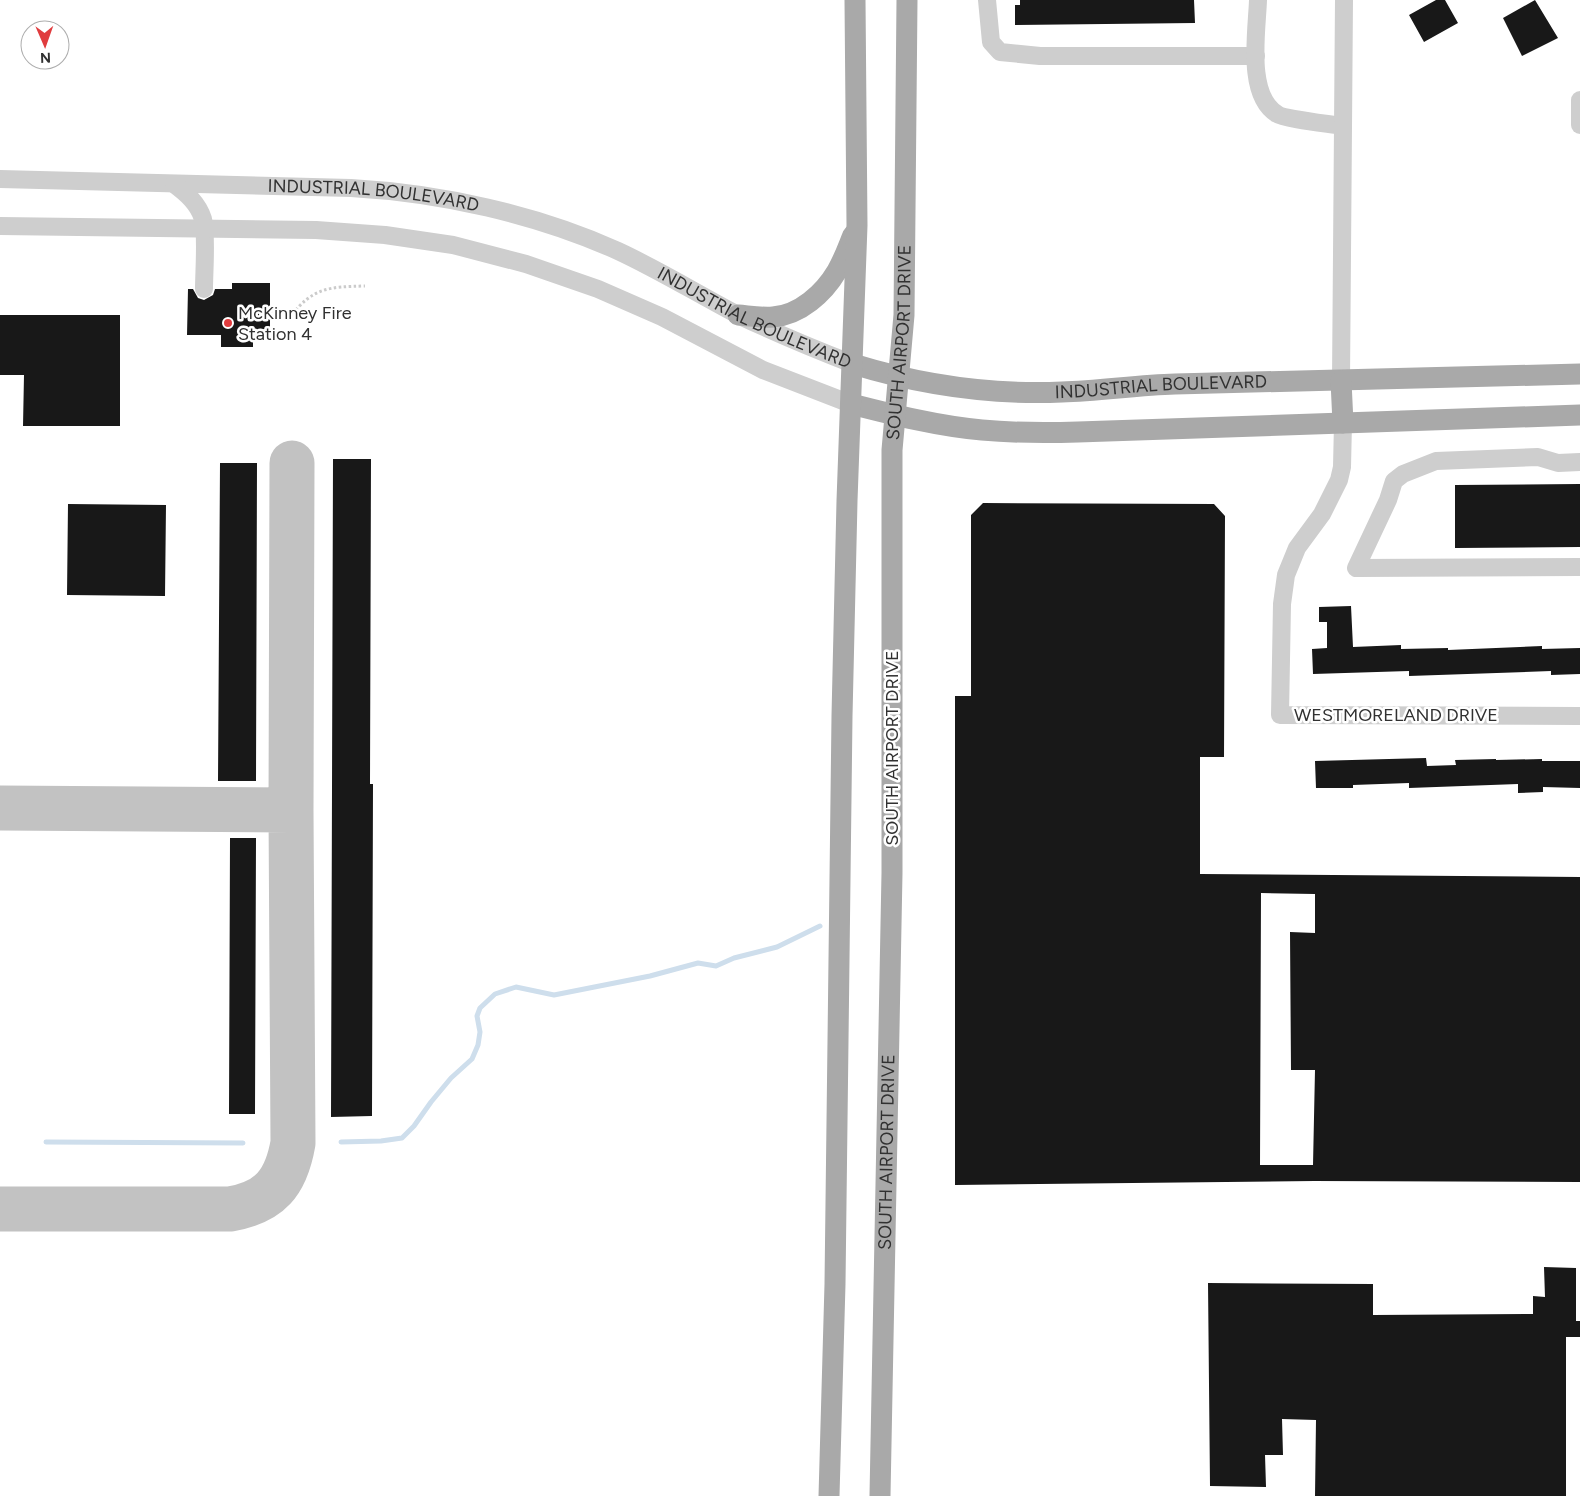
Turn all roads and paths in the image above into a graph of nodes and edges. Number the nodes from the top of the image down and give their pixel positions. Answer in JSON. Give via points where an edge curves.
{"nodes":[{"id":1,"x":855,"y":0,"type":"edge"},
{"id":2,"x":907,"y":0,"type":"edge"},
{"id":3,"x":987,"y":0,"type":"edge"},
{"id":4,"x":1258,"y":0,"type":"edge"},
{"id":5,"x":1344,"y":0,"type":"edge"},
{"id":6,"x":1256,"y":56,"type":"junction"},
{"id":7,"x":1580,"y":100,"type":"edge"},
{"id":8,"x":1580,"y":125,"type":"edge"},
{"id":9,"x":1342,"y":126,"type":"junction"},
{"id":10,"x":0,"y":179,"type":"edge"},
{"id":11,"x":174,"y":184,"type":"junction"},
{"id":12,"x":857,"y":225,"type":"junction"},
{"id":13,"x":0,"y":226,"type":"edge"},
{"id":14,"x":204,"y":228,"type":"junction"},
{"id":15,"x":365,"y":286,"type":"dead end"},
{"id":16,"x":204,"y":289,"type":"dead end"},
{"id":17,"x":270,"y":311,"type":"dead end"},
{"id":18,"x":738,"y":315,"type":"junction"},
{"id":19,"x":853,"y":364,"type":"junction"},
{"id":20,"x":1580,"y":374,"type":"edge"},
{"id":21,"x":900,"y":378,"type":"junction"},
{"id":22,"x":1341,"y":381,"type":"junction"},
{"id":23,"x":850,"y":404,"type":"junction"},
{"id":24,"x":1580,"y":415,"type":"edge"},
{"id":25,"x":896,"y":416,"type":"junction"},
{"id":26,"x":1343,"y":423,"type":"junction"},
{"id":27,"x":1580,"y":462,"type":"edge"},
{"id":28,"x":1580,"y":567,"type":"edge"},
{"id":29,"x":1580,"y":716,"type":"edge"},
{"id":30,"x":829,"y":1496,"type":"edge"},
{"id":31,"x":880,"y":1496,"type":"edge"}],
"edges":[{"from":1,"to":12,"type":"main road"},
{"from":2,"to":21,"type":"main road","name":"SOUTH AIRPORT DRIVE","via":[[904,315]]},
{"from":3,"to":6,"type":"street","via":[[991,42],[1000,52],[1040,56]]},
{"from":4,"to":6,"type":"street"},
{"from":5,"to":9,"type":"street"},
{"from":6,"to":9,"type":"street","via":[[1255,72],[1264,100],[1278,115]]},
{"from":7,"to":8,"type":"street"},
{"from":9,"to":22,"type":"street"},
{"from":10,"to":11,"type":"street","name":"INDUSTRIAL BOULEVARD"},
{"from":11,"to":14,"type":"street","via":[[194,202]]},
{"from":11,"to":18,"type":"street","name":"INDUSTRIAL BOULEVARD","via":[[386,190],[473,204],[584,237],[656,270]]},
{"from":12,"to":18,"type":"main road","via":[[837,270],[815,298],[790,314],[760,318]]},
{"from":12,"to":19,"type":"main road"},
{"from":13,"to":14,"type":"street","name":"INDUSTRIAL BOULEVARD"},
{"from":14,"to":16,"type":"street"},
{"from":14,"to":23,"type":"street","name":"INDUSTRIAL BOULEVARD","via":[[354,232],[423,240],[490,254],[598,289],[662,317],[763,370]]},
{"from":15,"to":17,"type":"path","via":[[323,290],[304,301],[290,317]]},
{"from":18,"to":19,"type":"street","name":"INDUSTRIAL BOULEVARD"},
{"from":19,"to":21,"type":"main road","name":"INDUSTRIAL BOULEVARD"},
{"from":19,"to":23,"type":"main road"},
{"from":20,"to":22,"type":"main road","name":"INDUSTRIAL BOULEVARD"},
{"from":21,"to":22,"type":"main road","name":"INDUSTRIAL BOULEVARD","via":[[964,388],[1042,392],[1166,384]]},
{"from":21,"to":25,"type":"main road","name":"SOUTH AIRPORT DRIVE"},
{"from":22,"to":26,"type":"main road"},
{"from":23,"to":25,"type":"main road","name":"INDUSTRIAL BOULEVARD"},
{"from":23,"to":30,"type":"main road"},
{"from":24,"to":26,"type":"main road","name":"INDUSTRIAL BOULEVARD"},
{"from":25,"to":26,"type":"main road","name":"INDUSTRIAL BOULEVARD","via":[[982,430],[1027,432]]},
{"from":25,"to":31,"type":"main road","name":"SOUTH AIRPORT DRIVE","via":[[892,450],[892,873]]},
{"from":26,"to":29,"type":"street","name":"WESTMORELAND DRIVE","via":[[1339,480],[1322,514],[1297,548],[1286,575],[1282,604],[1280,715]]},
{"from":27,"to":28,"type":"street","via":[[1558,463],[1538,457],[1436,461],[1403,474],[1394,481],[1356,568]]}]}
